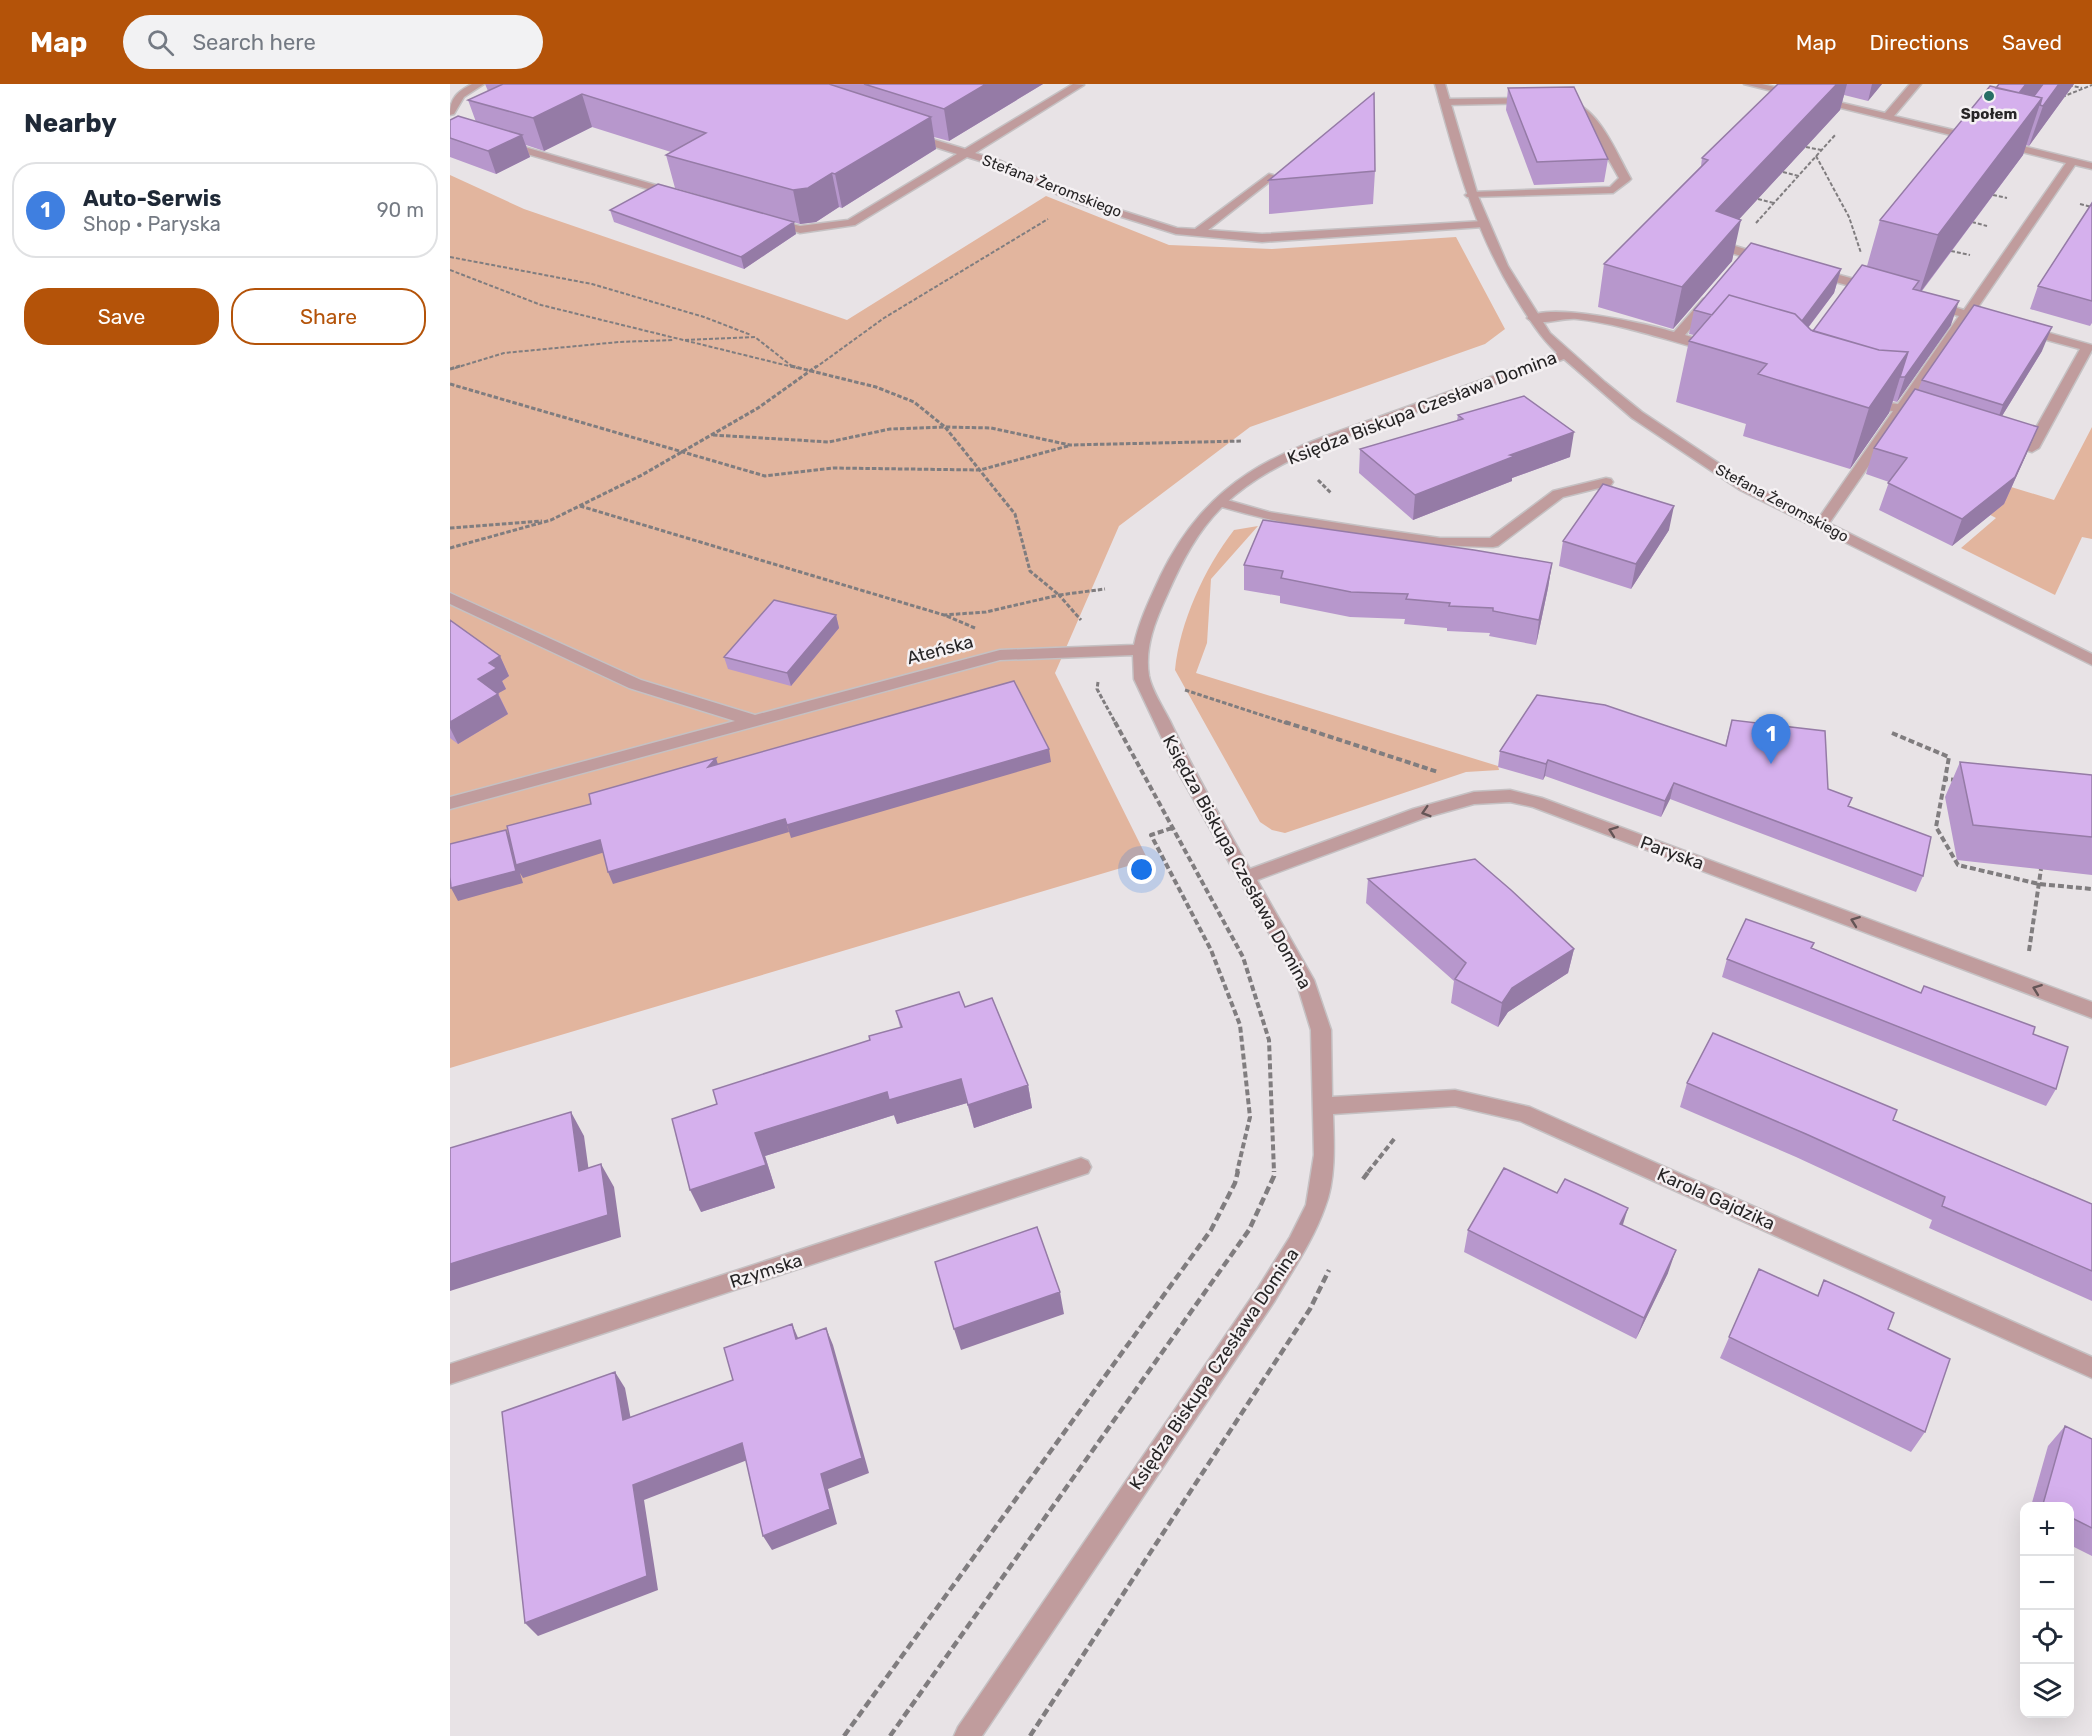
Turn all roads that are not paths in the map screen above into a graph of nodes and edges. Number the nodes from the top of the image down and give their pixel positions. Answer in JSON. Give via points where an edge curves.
{"nodes":[{"id":1,"x":479,"y":84,"type":"edge"},
{"id":2,"x":1440,"y":84,"type":"edge"},
{"id":3,"x":1916,"y":84,"type":"edge"},
{"id":4,"x":1079,"y":85,"type":"edge"},
{"id":5,"x":1756,"y":85,"type":"edge"},
{"id":6,"x":1445,"y":102,"type":"junction"},
{"id":7,"x":450,"y":112,"type":"edge"},
{"id":8,"x":1888,"y":116,"type":"junction"},
{"id":9,"x":903,"y":133,"type":"edge"},
{"id":10,"x":495,"y":142,"type":"edge"},
{"id":11,"x":967,"y":154,"type":"junction"},
{"id":12,"x":2072,"y":162,"type":"junction"},
{"id":13,"x":2092,"y":166,"type":"edge"},
{"id":14,"x":1269,"y":177,"type":"edge"},
{"id":15,"x":1472,"y":195,"type":"junction"},
{"id":16,"x":687,"y":197,"type":"edge"},
{"id":17,"x":766,"y":220,"type":"edge"},
{"id":18,"x":1483,"y":225,"type":"junction"},
{"id":19,"x":1198,"y":232,"type":"junction"},
{"id":20,"x":1732,"y":249,"type":"edge"},
{"id":21,"x":1781,"y":263,"type":"edge"},
{"id":22,"x":1804,"y":270,"type":"edge"},
{"id":23,"x":1851,"y":282,"type":"junction"},
{"id":24,"x":1884,"y":291,"type":"edge"},
{"id":25,"x":1712,"y":296,"type":"edge"},
{"id":26,"x":1840,"y":297,"type":"edge"},
{"id":27,"x":1916,"y":300,"type":"edge"},
{"id":28,"x":1966,"y":314,"type":"junction"},
{"id":29,"x":1533,"y":318,"type":"junction"},
{"id":30,"x":1677,"y":337,"type":"junction"},
{"id":31,"x":1721,"y":350,"type":"edge"},
{"id":32,"x":1567,"y":354,"type":"junction"},
{"id":33,"x":1851,"y":401,"type":"edge"},
{"id":34,"x":1902,"y":408,"type":"junction"},
{"id":35,"x":1935,"y":418,"type":"edge"},
{"id":36,"x":1989,"y":434,"type":"edge"},
{"id":37,"x":1606,"y":482,"type":"edge"},
{"id":38,"x":1220,"y":502,"type":"junction"},
{"id":39,"x":1821,"y":525,"type":"junction"},
{"id":40,"x":450,"y":598,"type":"edge"},
{"id":41,"x":1141,"y":650,"type":"junction"},
{"id":42,"x":2092,"y":660,"type":"edge"},
{"id":43,"x":755,"y":721,"type":"junction"},
{"id":44,"x":450,"y":803,"type":"edge"},
{"id":45,"x":1247,"y":877,"type":"junction"},
{"id":46,"x":2092,"y":1010,"type":"edge"},
{"id":47,"x":1324,"y":1106,"type":"junction"},
{"id":48,"x":1081,"y":1167,"type":"dead end"},
{"id":49,"x":2092,"y":1368,"type":"edge"},
{"id":50,"x":450,"y":1374,"type":"edge"},
{"id":51,"x":967,"y":1736,"type":"edge"}],
"edges":[{"from":1,"to":7,"type":"street","via":[[460,94]]},
{"from":2,"to":6,"type":"street","name":"Stefana Żeromskiego"},
{"from":3,"to":8,"type":"street"},
{"from":4,"to":11,"type":"street"},
{"from":5,"to":8,"type":"street"},
{"from":6,"to":15,"type":"street","name":"Stefana Żeromskiego"},
{"from":6,"to":15,"type":"street","via":[[1573,102],[1586,112],[1625,179],[1613,190]]},
{"from":8,"to":12,"type":"street"},
{"from":9,"to":11,"type":"street","name":"Stefana Żeromskiego"},
{"from":10,"to":16,"type":"street"},
{"from":11,"to":17,"type":"street","via":[[851,222],[800,230]]},
{"from":11,"to":19,"type":"street","name":"Stefana Żeromskiego","via":[[997,163],[1078,200],[1176,231]]},
{"from":12,"to":13,"type":"street"},
{"from":12,"to":28,"type":"street"},
{"from":14,"to":19,"type":"street"},
{"from":15,"to":18,"type":"street","name":"Stefana Żeromskiego"},
{"from":18,"to":19,"type":"street","name":"Stefana Żeromskiego","via":[[1262,238]]},
{"from":18,"to":29,"type":"street","name":"Stefana Żeromskiego"},
{"from":20,"to":21,"type":"street","via":[[1743,258]]},
{"from":22,"to":23,"type":"street"},
{"from":23,"to":24,"type":"street"},
{"from":23,"to":26,"type":"street"},
{"from":25,"to":30,"type":"street"},
{"from":27,"to":28,"type":"street"},
{"from":28,"to":34,"type":"street"},
{"from":28,"to":36,"type":"street","via":[[2087,347],[2032,448]]},
{"from":29,"to":30,"type":"street","via":[[1575,315]]},
{"from":29,"to":32,"type":"street","name":"Stefana Żeromskiego"},
{"from":30,"to":31,"type":"street"},
{"from":32,"to":38,"type":"street","name":"Księdza Biskupa Czesława Domina","via":[[1305,449],[1252,477]]},
{"from":32,"to":39,"type":"street","name":"Stefana Żeromskiego","via":[[1637,415],[1685,449],[1745,487]]},
{"from":33,"to":34,"type":"street"},
{"from":34,"to":35,"type":"street"},
{"from":34,"to":39,"type":"street"},
{"from":37,"to":38,"type":"street","via":[[1558,494],[1493,543],[1440,542],[1382,534],[1267,516]]},
{"from":38,"to":41,"type":"street","name":"Księdza Biskupa Czesława Domina","via":[[1182,549],[1149,620]]},
{"from":39,"to":42,"type":"street","name":"Stefana Żeromskiego"},
{"from":40,"to":43,"type":"street","via":[[635,684]]},
{"from":41,"to":43,"type":"street","name":"Ateńska","via":[[1000,655]]},
{"from":41,"to":45,"type":"street","name":"Księdza Biskupa Czesława Domina","via":[[1142,679],[1155,710]]},
{"from":43,"to":44,"type":"street","name":"Ateńska"},
{"from":46,"to":45,"type":"street","name":"Paryska","one_way":true,"via":[[1536,802],[1510,796],[1474,798],[1419,813]]},
{"from":45,"to":47,"type":"street","name":"Księdza Biskupa Czesława Domina","via":[[1305,980],[1321,1030]]},
{"from":47,"to":49,"type":"street","name":"Karola Gajdzika","via":[[1455,1098],[1523,1113]]},
{"from":47,"to":51,"type":"street","name":"Księdza Biskupa Czesława Domina","via":[[1324,1155],[1316,1205],[1297,1244]]},
{"from":48,"to":50,"type":"street","name":"Rzymska"}]}
